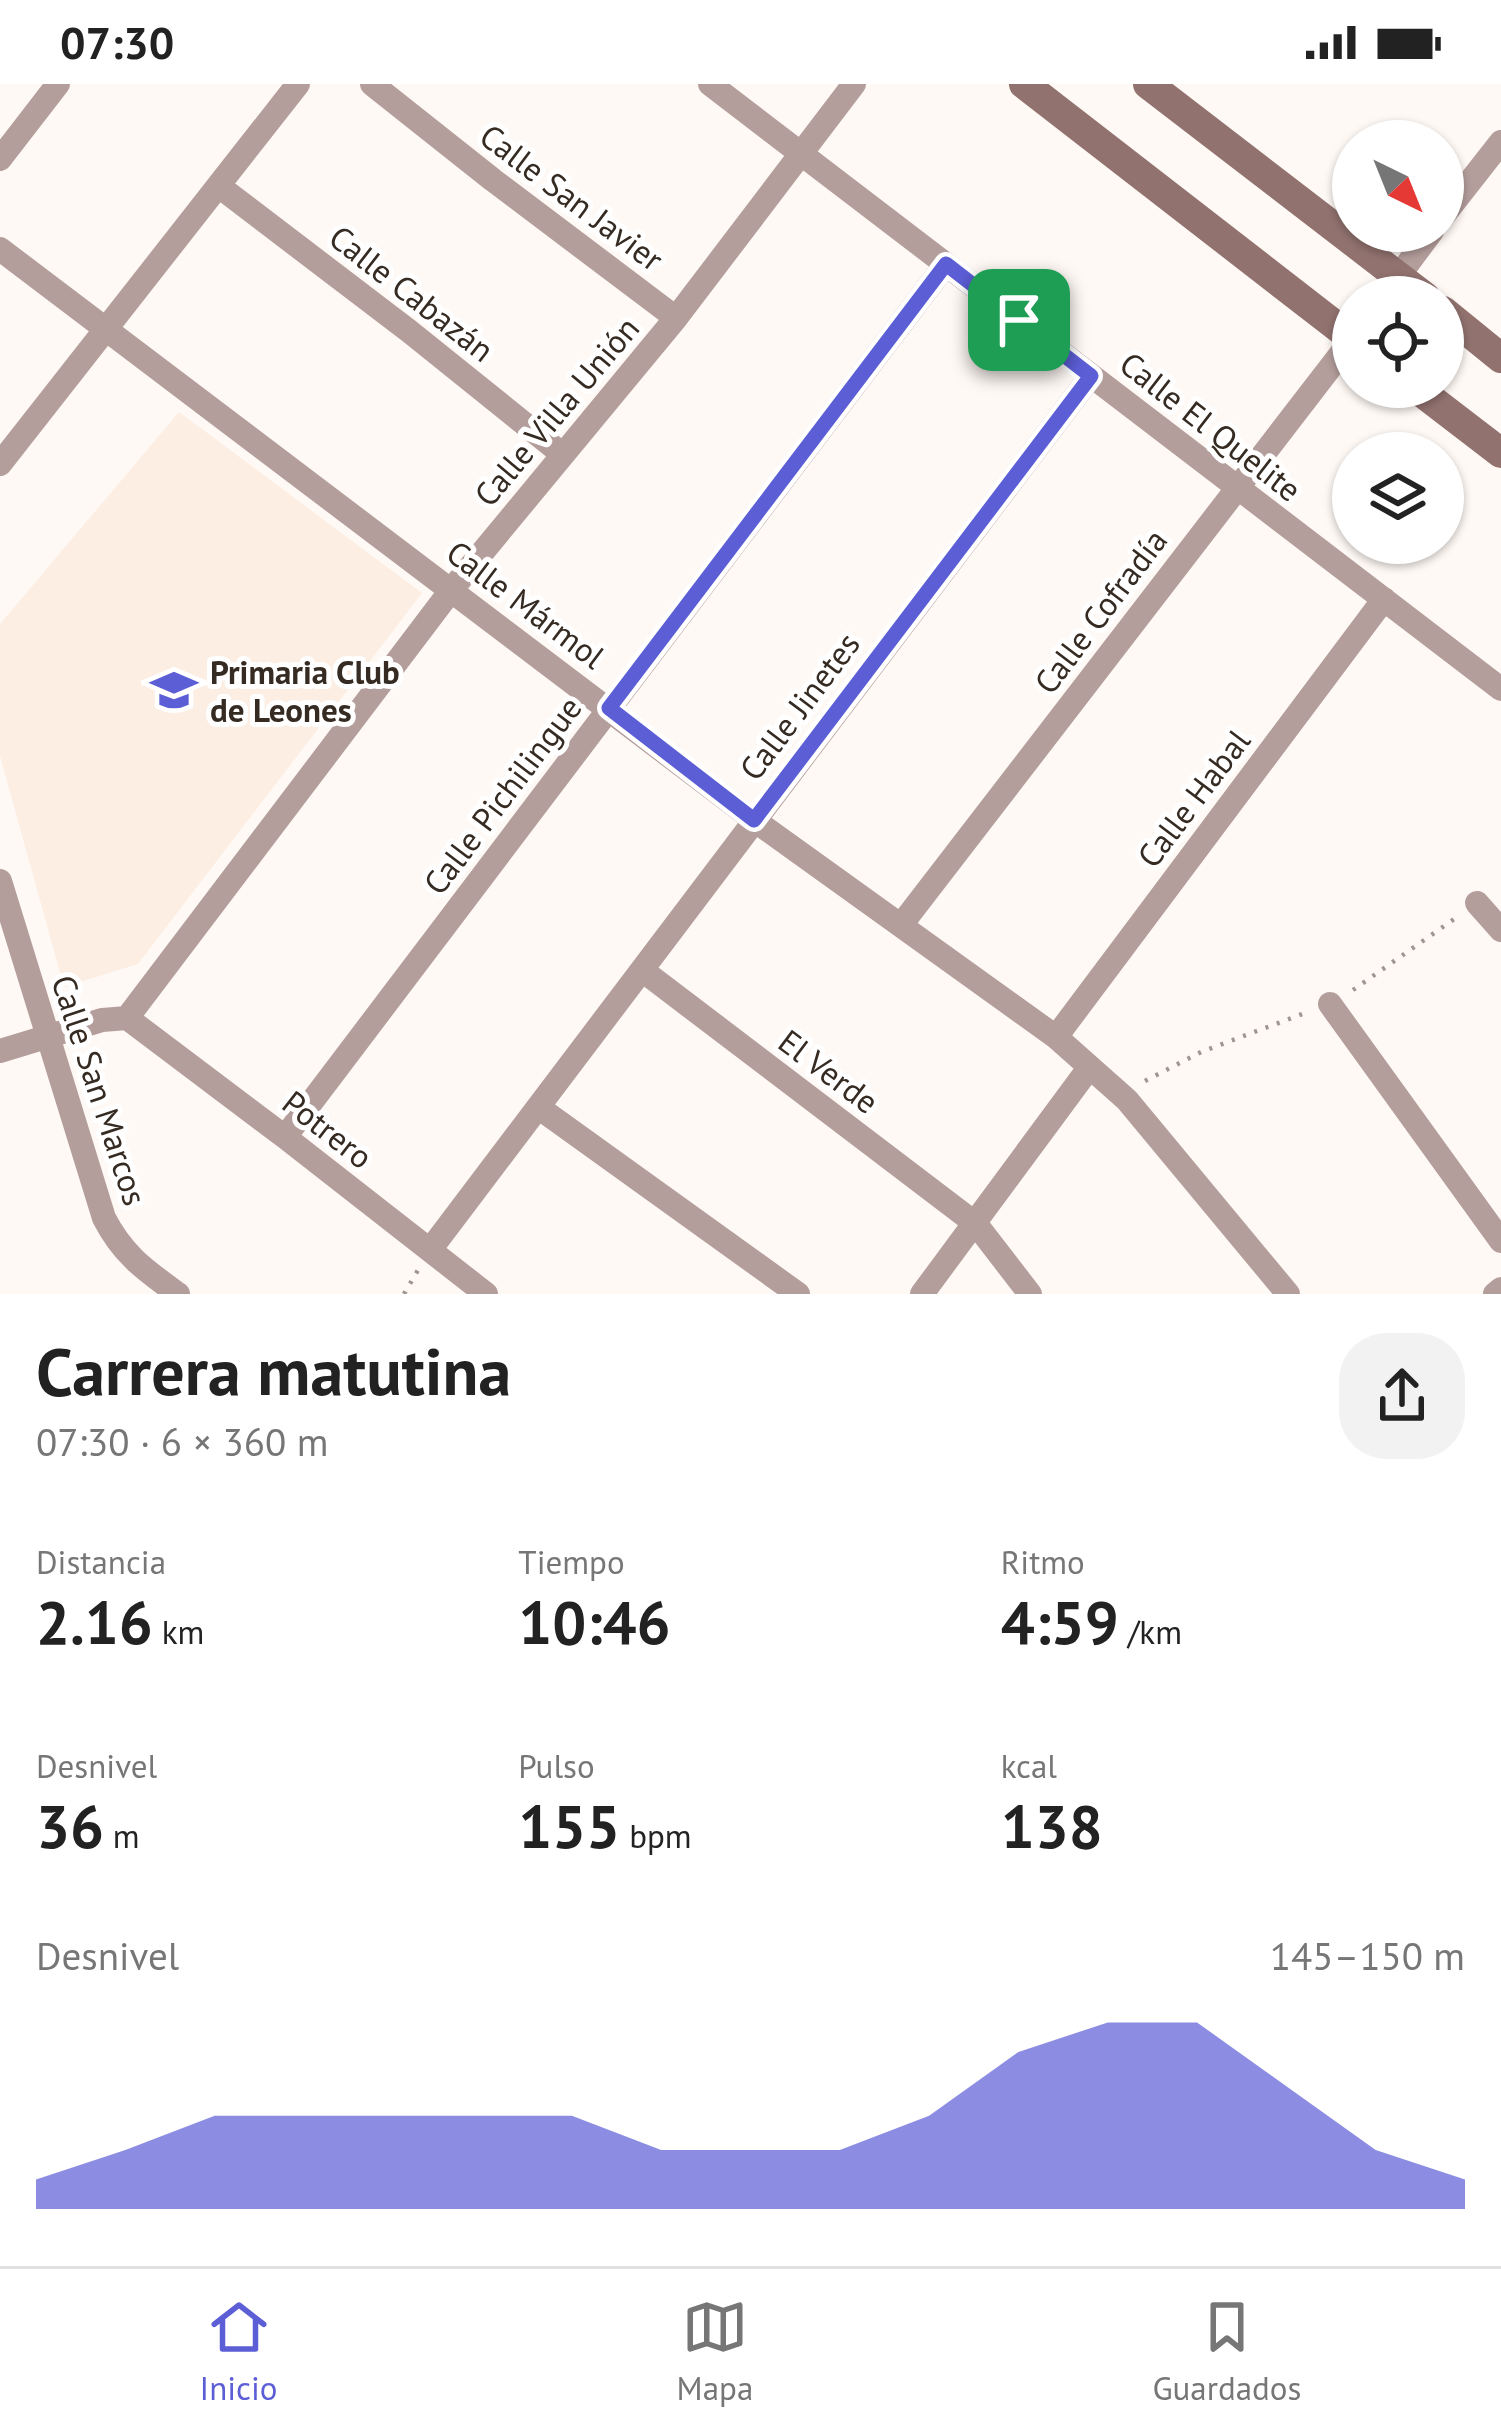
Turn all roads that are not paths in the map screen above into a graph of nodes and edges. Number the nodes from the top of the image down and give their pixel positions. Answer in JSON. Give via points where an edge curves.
{"nodes":[{"id":1,"x":58,"y":84,"type":"edge"},
{"id":2,"x":298,"y":84,"type":"edge"},
{"id":3,"x":372,"y":84,"type":"edge"},
{"id":4,"x":710,"y":84,"type":"edge"},
{"id":5,"x":854,"y":84,"type":"edge"},
{"id":6,"x":1024,"y":84,"type":"edge"},
{"id":7,"x":1148,"y":84,"type":"edge"},
{"id":8,"x":1501,"y":142,"type":"edge"},
{"id":9,"x":801,"y":154,"type":"junction"},
{"id":10,"x":0,"y":158,"type":"edge"},
{"id":11,"x":220,"y":187,"type":"junction"},
{"id":12,"x":1464,"y":189,"type":"edge"},
{"id":13,"x":0,"y":249,"type":"edge"},
{"id":14,"x":946,"y":264,"type":"junction"},
{"id":15,"x":1379,"y":276,"type":"edge"},
{"id":16,"x":676,"y":318,"type":"junction"},
{"id":17,"x":1332,"y":322,"type":"edge"},
{"id":18,"x":1464,"y":328,"type":"edge"},
{"id":19,"x":105,"y":331,"type":"junction"},
{"id":20,"x":1501,"y":358,"type":"edge"},
{"id":21,"x":1332,"y":365,"type":"edge"},
{"id":22,"x":1091,"y":376,"type":"junction"},
{"id":23,"x":1442,"y":408,"type":"edge"},
{"id":24,"x":1501,"y":453,"type":"edge"},
{"id":25,"x":562,"y":454,"type":"junction"},
{"id":26,"x":0,"y":464,"type":"edge"},
{"id":27,"x":1236,"y":488,"type":"junction"},
{"id":28,"x":452,"y":590,"type":"junction"},
{"id":29,"x":1384,"y":599,"type":"junction"},
{"id":30,"x":1501,"y":688,"type":"edge"},
{"id":31,"x":609,"y":708,"type":"junction"},
{"id":32,"x":754,"y":820,"type":"junction"},
{"id":33,"x":0,"y":881,"type":"edge"},
{"id":34,"x":1477,"y":902,"type":"dead end"},
{"id":35,"x":901,"y":926,"type":"junction"},
{"id":36,"x":1501,"y":930,"type":"edge"},
{"id":37,"x":642,"y":970,"type":"junction"},
{"id":38,"x":1330,"y":1004,"type":"dead end"},
{"id":39,"x":127,"y":1018,"type":"junction"},
{"id":40,"x":47,"y":1036,"type":"junction"},
{"id":41,"x":1056,"y":1037,"type":"junction"},
{"id":42,"x":0,"y":1051,"type":"edge"},
{"id":43,"x":1090,"y":1068,"type":"junction"},
{"id":44,"x":538,"y":1107,"type":"junction"},
{"id":45,"x":285,"y":1137,"type":"junction"},
{"id":46,"x":976,"y":1224,"type":"junction"},
{"id":47,"x":1501,"y":1241,"type":"edge"},
{"id":48,"x":430,"y":1250,"type":"junction"},
{"id":49,"x":178,"y":1294,"type":"edge"},
{"id":50,"x":486,"y":1294,"type":"edge"},
{"id":51,"x":798,"y":1294,"type":"edge"},
{"id":52,"x":922,"y":1294,"type":"edge"},
{"id":53,"x":1030,"y":1294,"type":"edge"},
{"id":54,"x":1288,"y":1294,"type":"edge"}],
"edges":[{"from":1,"to":10,"type":"street"},
{"from":2,"to":11,"type":"street"},
{"from":3,"to":16,"type":"street","name":"Calle San Javier"},
{"from":4,"to":9,"type":"street","name":"Calle El Quelite"},
{"from":5,"to":9,"type":"street","name":"Calle Villa Unión"},
{"from":6,"to":17,"type":"street"},
{"from":7,"to":15,"type":"street"},
{"from":8,"to":12,"type":"street"},
{"from":9,"to":14,"type":"street","name":"Calle El Quelite"},
{"from":9,"to":16,"type":"street","name":"Calle Villa Unión"},
{"from":11,"to":19,"type":"street"},
{"from":11,"to":25,"type":"street","name":"Calle Cabazán"},
{"from":13,"to":19,"type":"street","name":"Calle Mármol"},
{"from":14,"to":22,"type":"street","name":"Calle El Quelite"},
{"from":14,"to":31,"type":"street","name":"Calle Pichilingue"},
{"from":16,"to":25,"type":"street","name":"Calle Villa Unión"},
{"from":18,"to":20,"type":"street"},
{"from":19,"to":26,"type":"street"},
{"from":19,"to":28,"type":"street","name":"Calle Mármol"},
{"from":21,"to":27,"type":"street","name":"Calle Cofradía"},
{"from":22,"to":27,"type":"street","name":"Calle El Quelite"},
{"from":22,"to":32,"type":"street","name":"Calle Jinetes"},
{"from":23,"to":24,"type":"street"},
{"from":25,"to":28,"type":"street","name":"Calle Villa Unión"},
{"from":27,"to":29,"type":"street","name":"Calle El Quelite"},
{"from":27,"to":35,"type":"street","name":"Calle Cofradía"},
{"from":28,"to":31,"type":"street","name":"Calle Mármol"},
{"from":28,"to":39,"type":"street","name":"Calle Villa Unión"},
{"from":29,"to":30,"type":"street","name":"Calle El Quelite"},
{"from":29,"to":41,"type":"street","name":"Calle Habal"},
{"from":31,"to":32,"type":"street","name":"Calle Mármol"},
{"from":31,"to":45,"type":"street","name":"Calle Pichilingue"},
{"from":32,"to":35,"type":"street","name":"Calle Mármol"},
{"from":32,"to":37,"type":"street","name":"Calle Jinetes"},
{"from":33,"to":40,"type":"street","name":"Calle San Marcos"},
{"from":34,"to":36,"type":"street"},
{"from":35,"to":41,"type":"street","name":"Calle Mármol"},
{"from":37,"to":44,"type":"street","name":"Calle Jinetes"},
{"from":37,"to":46,"type":"street","name":"El Verde"},
{"from":38,"to":47,"type":"street"},
{"from":39,"to":40,"type":"street"},
{"from":39,"to":45,"type":"street","name":"Potrero"},
{"from":40,"to":42,"type":"street"},
{"from":40,"to":49,"type":"street","name":"Calle San Marcos","via":[[104,1218],[131,1259]]},
{"from":41,"to":43,"type":"street","name":"Calle Mármol"},
{"from":43,"to":46,"type":"street"},
{"from":43,"to":54,"type":"street","name":"Calle Mármol","via":[[1127,1100]]},
{"from":44,"to":48,"type":"street","name":"Calle Jinetes"},
{"from":44,"to":51,"type":"street"},
{"from":45,"to":48,"type":"street","name":"Potrero"},
{"from":46,"to":52,"type":"street"},
{"from":46,"to":53,"type":"street","name":"El Verde"},
{"from":48,"to":50,"type":"street","name":"Potrero"}]}
